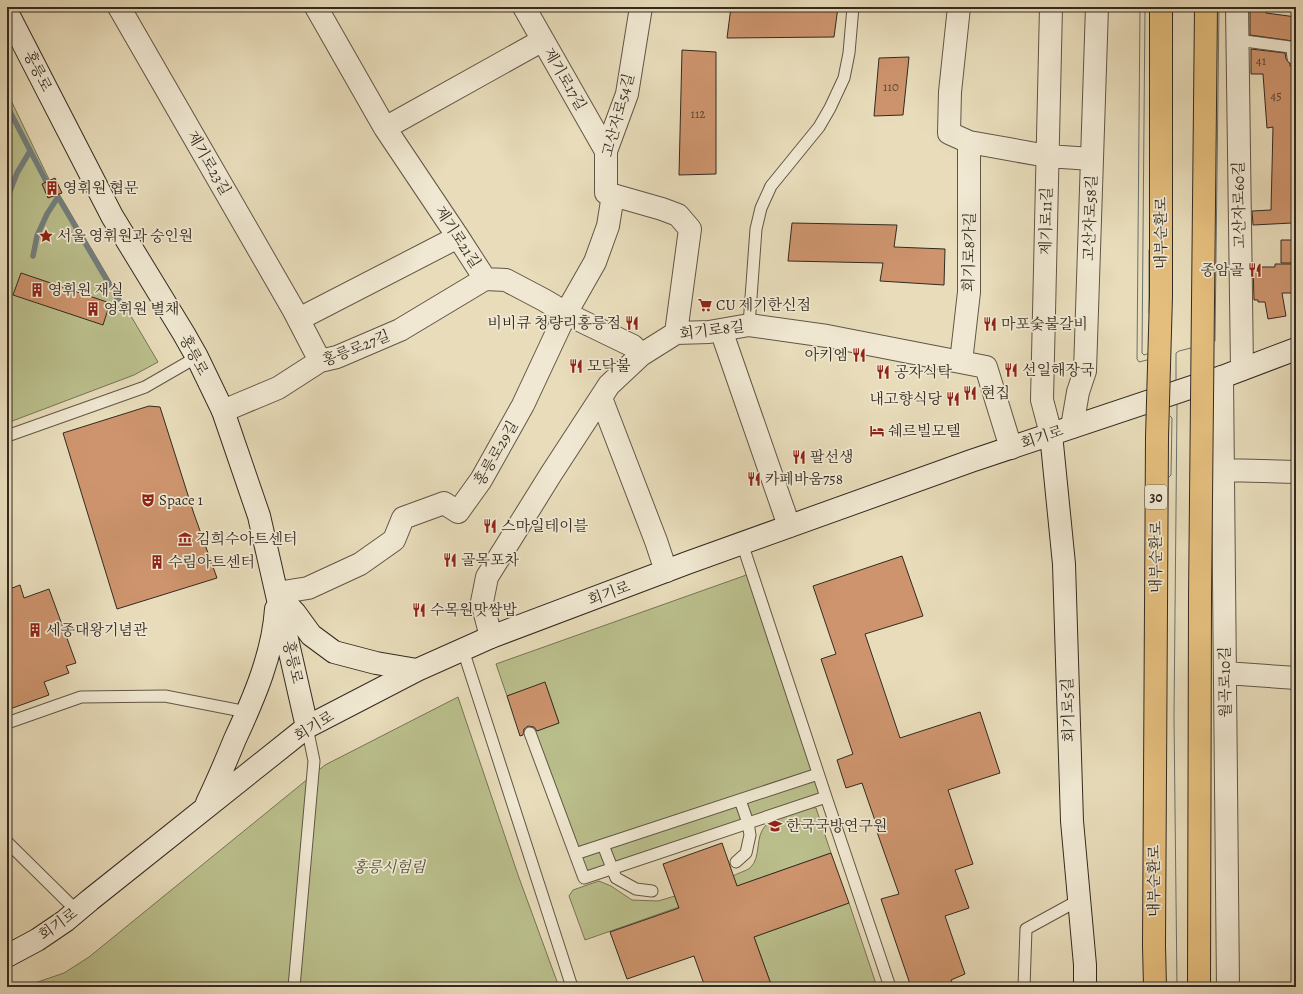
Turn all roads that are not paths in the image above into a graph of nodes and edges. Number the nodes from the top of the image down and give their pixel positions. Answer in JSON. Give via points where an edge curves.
{"nodes":[{"id":1,"x":119,"y":7,"type":"edge"},
{"id":2,"x":316,"y":7,"type":"edge"},
{"id":3,"x":524,"y":7,"type":"edge"},
{"id":4,"x":641,"y":7,"type":"edge"},
{"id":5,"x":853,"y":7,"type":"edge"},
{"id":6,"x":959,"y":7,"type":"edge"},
{"id":7,"x":1050,"y":7,"type":"edge"},
{"id":8,"x":1097,"y":7,"type":"edge"},
{"id":9,"x":1161,"y":7,"type":"edge"},
{"id":10,"x":1206,"y":7,"type":"edge"},
{"id":11,"x":1237,"y":7,"type":"edge"},
{"id":12,"x":7,"y":12,"type":"edge"},
{"id":13,"x":543,"y":40,"type":"junction"},
{"id":14,"x":1237,"y":40,"type":"junction"},
{"id":15,"x":1293,"y":58,"type":"dead end"},
{"id":16,"x":386,"y":128,"type":"junction"},
{"id":17,"x":969,"y":142,"type":"junction"},
{"id":18,"x":606,"y":151,"type":"junction"},
{"id":19,"x":1047,"y":156,"type":"junction"},
{"id":20,"x":1092,"y":159,"type":"junction"},
{"id":21,"x":613,"y":195,"type":"junction"},
{"id":22,"x":458,"y":237,"type":"junction"},
{"id":23,"x":485,"y":279,"type":"junction"},
{"id":24,"x":566,"y":313,"type":"junction"},
{"id":25,"x":299,"y":319,"type":"junction"},
{"id":26,"x":749,"y":325,"type":"junction"},
{"id":27,"x":721,"y":330,"type":"junction"},
{"id":28,"x":676,"y":332,"type":"junction"},
{"id":29,"x":1296,"y":349,"type":"edge"},
{"id":30,"x":641,"y":355,"type":"junction"},
{"id":31,"x":197,"y":357,"type":"junction"},
{"id":32,"x":320,"y":361,"type":"junction"},
{"id":33,"x":961,"y":362,"type":"junction"},
{"id":34,"x":1232,"y":373,"type":"junction"},
{"id":35,"x":601,"y":398,"type":"junction"},
{"id":36,"x":223,"y":411,"type":"junction"},
{"id":37,"x":1072,"y":427,"type":"junction"},
{"id":38,"x":1051,"y":434,"type":"junction"},
{"id":39,"x":7,"y":436,"type":"edge"},
{"id":40,"x":1011,"y":448,"type":"junction"},
{"id":41,"x":1223,"y":470,"type":"junction"},
{"id":42,"x":1296,"y":472,"type":"edge"},
{"id":43,"x":789,"y":526,"type":"junction"},
{"id":44,"x":742,"y":543,"type":"junction"},
{"id":45,"x":666,"y":571,"type":"junction"},
{"id":46,"x":277,"y":593,"type":"junction"},
{"id":47,"x":491,"y":636,"type":"junction"},
{"id":48,"x":463,"y":650,"type":"junction"},
{"id":49,"x":417,"y":670,"type":"junction"},
{"id":50,"x":1224,"y":673,"type":"junction"},
{"id":51,"x":1296,"y":678,"type":"edge"},
{"id":52,"x":247,"y":712,"type":"junction"},
{"id":53,"x":7,"y":723,"type":"edge"},
{"id":54,"x":307,"y":727,"type":"junction"},
{"id":55,"x":530,"y":733,"type":"dead end"},
{"id":56,"x":818,"y":774,"type":"junction"},
{"id":57,"x":826,"y":797,"type":"junction"},
{"id":58,"x":740,"y":800,"type":"junction"},
{"id":59,"x":205,"y":808,"type":"junction"},
{"id":60,"x":748,"y":823,"type":"junction"},
{"id":61,"x":7,"y":842,"type":"edge"},
{"id":62,"x":603,"y":845,"type":"junction"},
{"id":63,"x":575,"y":854,"type":"junction"},
{"id":64,"x":736,"y":862,"type":"dead end"},
{"id":65,"x":612,"y":868,"type":"junction"},
{"id":66,"x":652,"y":891,"type":"dead end"},
{"id":67,"x":1079,"y":900,"type":"junction"},
{"id":68,"x":77,"y":911,"type":"junction"},
{"id":69,"x":7,"y":956,"type":"edge"},
{"id":70,"x":294,"y":987,"type":"edge"},
{"id":71,"x":572,"y":987,"type":"edge"},
{"id":72,"x":890,"y":987,"type":"edge"},
{"id":73,"x":1024,"y":987,"type":"edge"},
{"id":74,"x":1085,"y":987,"type":"edge"},
{"id":75,"x":1155,"y":987,"type":"edge"},
{"id":76,"x":1198,"y":987,"type":"edge"},
{"id":77,"x":1228,"y":987,"type":"edge"}],
"edges":[{"from":1,"to":25,"type":"street","name":"제기로23길"},
{"from":2,"to":16,"type":"street","name":"제기로21길"},
{"from":3,"to":13,"type":"street","name":"제기로17길"},
{"from":4,"to":18,"type":"street","name":"고산자로54길","via":[[626,94]]},
{"from":5,"to":26,"type":"lane","via":[[844,78],[819,127],[770,186],[761,208],[756,229]]},
{"from":6,"to":17,"type":"street","via":[[950,92],[949,133]]},
{"from":7,"to":19,"type":"street","name":"제기로11길"},
{"from":8,"to":20,"type":"street","name":"고산자로58길"},
{"from":9,"to":75,"type":"highway","name":"내부순환로","number":"30","bridge":true},
{"from":10,"to":76,"type":"highway","bridge":true},
{"from":11,"to":14,"type":"street","name":"고산자로60길"},
{"from":12,"to":31,"type":"street","name":"홍릉로","via":[[112,216]]},
{"from":13,"to":16,"type":"street"},
{"from":13,"to":18,"type":"street","name":"제기로17길"},
{"from":14,"to":15,"type":"lane","via":[[1290,47]]},
{"from":14,"to":34,"type":"street","name":"고산자로60길"},
{"from":16,"to":22,"type":"street","name":"제기로21길"},
{"from":17,"to":19,"type":"street"},
{"from":17,"to":33,"type":"street","name":"회기로8가길","via":[[969,292]]},
{"from":18,"to":21,"type":"street","name":"고산자로54길","via":[[606,193]]},
{"from":19,"to":20,"type":"street"},
{"from":19,"to":38,"type":"street","name":"제기로11길","via":[[1042,400]]},
{"from":20,"to":37,"type":"street","name":"고산자로58길","via":[[1085,371],[1078,392]]},
{"from":21,"to":24,"type":"street","name":"홍릉로29길","via":[[608,226],[595,262]]},
{"from":21,"to":28,"type":"street","via":[[678,215],[690,229]]},
{"from":22,"to":23,"type":"street","name":"제기로21길"},
{"from":22,"to":25,"type":"street"},
{"from":23,"to":24,"type":"street","name":"제기로21길","via":[[506,280]]},
{"from":23,"to":32,"type":"street","name":"홍릉로27길","via":[[400,330],[337,357]]},
{"from":24,"to":30,"type":"street","name":"제기로21길","via":[[633,346]]},
{"from":24,"to":46,"type":"street","name":"홍릉로29길","via":[[523,405],[481,480],[458,512],[444,503],[403,518],[394,540],[360,564],[308,588]]},
{"from":25,"to":32,"type":"street","name":"제기로23길"},
{"from":26,"to":27,"type":"street","name":"회기로8길"},
{"from":26,"to":33,"type":"street","name":"회기로8길","via":[[827,336]]},
{"from":27,"to":28,"type":"street","name":"회기로8길"},
{"from":27,"to":43,"type":"street"},
{"from":28,"to":30,"type":"street","name":"회기로8길"},
{"from":29,"to":34,"type":"street","name":"회기로"},
{"from":30,"to":35,"type":"street","name":"회기로8길","via":[[609,385]]},
{"from":31,"to":36,"type":"street","name":"홍릉로"},
{"from":31,"to":39,"type":"lane","via":[[145,387]]},
{"from":32,"to":36,"type":"street","name":"홍릉로27길","via":[[278,388]]},
{"from":33,"to":40,"type":"street","name":"회기로8길","via":[[986,367]]},
{"from":34,"to":37,"type":"street","name":"회기로","bridge":true},
{"from":34,"to":41,"type":"street","name":"월곡로10길"},
{"from":35,"to":45,"type":"street"},
{"from":35,"to":47,"type":"street","name":"회기로8길","via":[[487,578],[482,602]]},
{"from":36,"to":46,"type":"street","name":"홍릉로","via":[[259,516]]},
{"from":37,"to":38,"type":"street","name":"회기로"},
{"from":38,"to":40,"type":"street","name":"회기로"},
{"from":38,"to":67,"type":"street","name":"회기로5길","via":[[1064,564],[1072,822]]},
{"from":40,"to":43,"type":"street","name":"회기로"},
{"from":41,"to":42,"type":"street"},
{"from":41,"to":50,"type":"street","name":"월곡로10길"},
{"from":43,"to":44,"type":"street","name":"회기로"},
{"from":44,"to":45,"type":"street","name":"회기로"},
{"from":44,"to":56,"type":"lane"},
{"from":45,"to":47,"type":"street","name":"회기로"},
{"from":46,"to":49,"type":"street","via":[[311,635],[334,652],[376,664]]},
{"from":46,"to":52,"type":"street","via":[[275,624],[269,651]]},
{"from":46,"to":54,"type":"street","name":"홍릉로"},
{"from":47,"to":48,"type":"street","name":"회기로"},
{"from":48,"to":49,"type":"street","name":"회기로"},
{"from":48,"to":71,"type":"lane"},
{"from":49,"to":54,"type":"street","name":"회기로"},
{"from":50,"to":51,"type":"street"},
{"from":50,"to":77,"type":"street","name":"월곡로10길"},
{"from":52,"to":53,"type":"lane","via":[[165,696],[81,697]]},
{"from":52,"to":59,"type":"street"},
{"from":54,"to":59,"type":"street","name":"회기로"},
{"from":54,"to":70,"type":"lane","via":[[314,761]]},
{"from":55,"to":63,"type":"lane"},
{"from":56,"to":57,"type":"lane"},
{"from":56,"to":58,"type":"lane"},
{"from":57,"to":60,"type":"lane"},
{"from":57,"to":72,"type":"lane"},
{"from":58,"to":60,"type":"lane"},
{"from":58,"to":62,"type":"lane"},
{"from":59,"to":68,"type":"street","name":"회기로"},
{"from":60,"to":64,"type":"lane","via":[[750,835],[746,853]]},
{"from":60,"to":65,"type":"lane"},
{"from":61,"to":68,"type":"lane"},
{"from":62,"to":63,"type":"lane"},
{"from":62,"to":65,"type":"lane"},
{"from":63,"to":65,"type":"lane","via":[[584,878]]},
{"from":65,"to":66,"type":"lane","via":[[616,878],[623,883],[636,889]]},
{"from":67,"to":73,"type":"lane","via":[[1026,929]]},
{"from":67,"to":74,"type":"street","name":"회기로5길"},
{"from":68,"to":69,"type":"street","name":"회기로","via":[[37,940]]}]}
